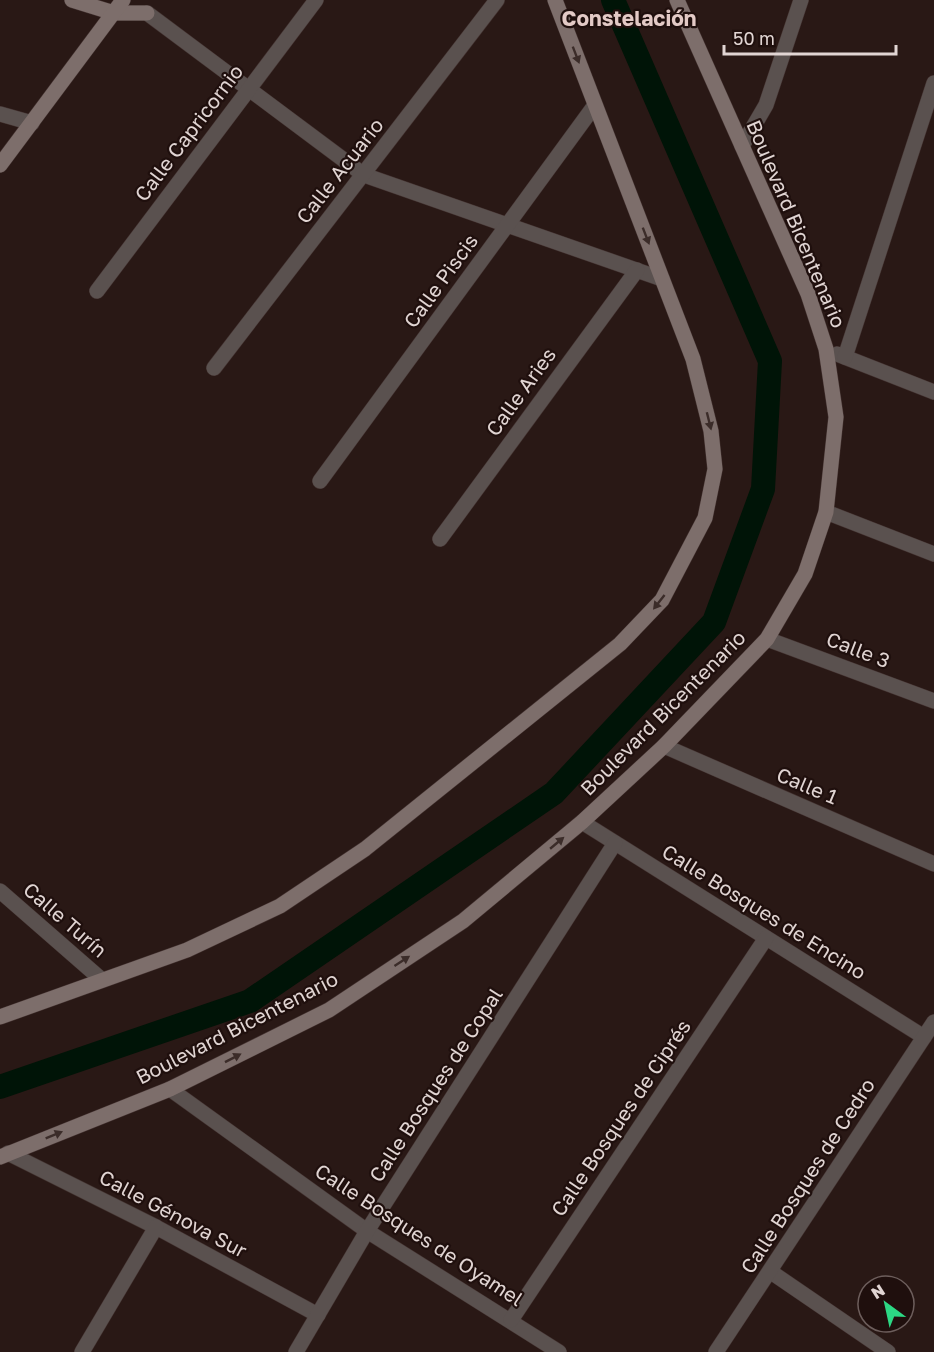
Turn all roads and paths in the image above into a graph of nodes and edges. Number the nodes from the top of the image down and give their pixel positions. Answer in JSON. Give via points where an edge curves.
{"nodes":[{"id":1,"x":72,"y":0,"type":"edge"},
{"id":2,"x":138,"y":0,"type":"edge"},
{"id":3,"x":316,"y":0,"type":"edge"},
{"id":4,"x":497,"y":0,"type":"edge"},
{"id":5,"x":555,"y":0,"type":"edge"},
{"id":6,"x":677,"y":0,"type":"edge"},
{"id":7,"x":801,"y":0,"type":"edge"},
{"id":8,"x":119,"y":6,"type":"edge"},
{"id":9,"x":147,"y":13,"type":"junction"},
{"id":10,"x":934,"y":83,"type":"edge"},
{"id":11,"x":248,"y":89,"type":"junction"},
{"id":12,"x":595,"y":105,"type":"junction"},
{"id":13,"x":0,"y":114,"type":"edge"},
{"id":14,"x":32,"y":123,"type":"junction"},
{"id":15,"x":742,"y":146,"type":"junction"},
{"id":16,"x":0,"y":165,"type":"edge"},
{"id":17,"x":364,"y":175,"type":"junction"},
{"id":18,"x":508,"y":225,"type":"junction"},
{"id":19,"x":637,"y":270,"type":"junction"},
{"id":20,"x":662,"y":279,"type":"junction"},
{"id":21,"x":97,"y":291,"type":"dead end"},
{"id":22,"x":825,"y":349,"type":"junction"},
{"id":23,"x":844,"y":357,"type":"junction"},
{"id":24,"x":214,"y":368,"type":"dead end"},
{"id":25,"x":934,"y":392,"type":"edge"},
{"id":26,"x":320,"y":481,"type":"dead end"},
{"id":27,"x":826,"y":512,"type":"junction"},
{"id":28,"x":440,"y":539,"type":"dead end"},
{"id":29,"x":934,"y":554,"type":"edge"},
{"id":30,"x":767,"y":639,"type":"junction"},
{"id":31,"x":934,"y":701,"type":"edge"},
{"id":32,"x":664,"y":746,"type":"junction"},
{"id":33,"x":582,"y":822,"type":"junction"},
{"id":34,"x":615,"y":843,"type":"junction"},
{"id":35,"x":934,"y":864,"type":"edge"},
{"id":36,"x":0,"y":891,"type":"edge"},
{"id":37,"x":766,"y":938,"type":"junction"},
{"id":38,"x":102,"y":980,"type":"junction"},
{"id":39,"x":0,"y":1017,"type":"edge"},
{"id":40,"x":934,"y":1022,"type":"edge"},
{"id":41,"x":924,"y":1037,"type":"junction"},
{"id":42,"x":170,"y":1089,"type":"junction"},
{"id":43,"x":4,"y":1155,"type":"edge"},
{"id":44,"x":156,"y":1227,"type":"junction"},
{"id":45,"x":367,"y":1231,"type":"junction"},
{"id":46,"x":771,"y":1272,"type":"junction"},
{"id":47,"x":318,"y":1315,"type":"junction"},
{"id":48,"x":511,"y":1320,"type":"junction"},
{"id":49,"x":82,"y":1352,"type":"edge"},
{"id":50,"x":296,"y":1352,"type":"edge"},
{"id":51,"x":559,"y":1352,"type":"edge"},
{"id":52,"x":716,"y":1352,"type":"edge"},
{"id":53,"x":888,"y":1352,"type":"edge"}],
"edges":[{"from":1,"to":8,"type":"main road"},
{"from":2,"to":9,"type":"main road"},
{"from":3,"to":11,"type":"street","name":"Calle Capricornio"},
{"from":4,"to":17,"type":"street","name":"Calle Acuario"},
{"from":5,"to":12,"type":"main road","one_way":true},
{"from":6,"to":15,"type":"main road","name":"Boulevard Bicentenario"},
{"from":7,"to":15,"type":"street","via":[[766,105]]},
{"from":8,"to":9,"type":"main road"},
{"from":8,"to":14,"type":"main road"},
{"from":9,"to":11,"type":"street"},
{"from":10,"to":23,"type":"street"},
{"from":11,"to":17,"type":"street"},
{"from":11,"to":21,"type":"street","name":"Calle Capricornio"},
{"from":12,"to":18,"type":"street","name":"Calle Piscis"},
{"from":12,"to":20,"type":"main road","one_way":true},
{"from":13,"to":14,"type":"street"},
{"from":14,"to":16,"type":"main road"},
{"from":15,"to":22,"type":"main road","name":"Boulevard Bicentenario","via":[[808,294]]},
{"from":17,"to":18,"type":"street"},
{"from":17,"to":24,"type":"street","name":"Calle Acuario"},
{"from":18,"to":19,"type":"street"},
{"from":18,"to":26,"type":"street","name":"Calle Piscis"},
{"from":19,"to":20,"type":"street"},
{"from":19,"to":28,"type":"street","name":"Calle Aries"},
{"from":20,"to":38,"type":"main road","one_way":true,"via":[[693,359],[711,431],[715,469],[705,519],[662,600],[620,644],[365,849],[280,906],[187,950]]},
{"from":22,"to":23,"type":"street"},
{"from":22,"to":27,"type":"main road","name":"Boulevard Bicentenario","via":[[836,417]]},
{"from":23,"to":25,"type":"street"},
{"from":27,"to":29,"type":"street"},
{"from":27,"to":30,"type":"main road","name":"Boulevard Bicentenario","via":[[805,574]]},
{"from":30,"to":31,"type":"street","name":"Calle 3"},
{"from":30,"to":32,"type":"main road","name":"Boulevard Bicentenario"},
{"from":32,"to":33,"type":"main road","name":"Boulevard Bicentenario"},
{"from":32,"to":35,"type":"street","name":"Calle 1"},
{"from":33,"to":34,"type":"street","name":"Calle Bosques de Encino"},
{"from":42,"to":33,"type":"main road","name":"Boulevard Bicentenario","one_way":true,"via":[[328,1010],[463,921]]},
{"from":34,"to":37,"type":"street","name":"Calle Bosques de Encino"},
{"from":34,"to":45,"type":"street","name":"Calle Bosques de Copal"},
{"from":36,"to":38,"type":"street","name":"Calle Turín"},
{"from":37,"to":41,"type":"street","name":"Calle Bosques de Encino"},
{"from":37,"to":48,"type":"street","name":"Calle Bosques de Ciprés"},
{"from":38,"to":39,"type":"main road"},
{"from":40,"to":41,"type":"street","name":"Calle Bosques de Cedro"},
{"from":41,"to":46,"type":"street","name":"Calle Bosques de Cedro"},
{"from":43,"to":42,"type":"main road","name":"Boulevard Bicentenario","one_way":true},
{"from":42,"to":45,"type":"street","name":"Calle Bosques de Oyamel"},
{"from":43,"to":44,"type":"street","name":"Calle Génova Sur"},
{"from":44,"to":47,"type":"street","name":"Calle Génova Sur"},
{"from":44,"to":49,"type":"street"},
{"from":45,"to":47,"type":"street","name":"Calle Bosques de Copal"},
{"from":45,"to":48,"type":"street","name":"Calle Bosques de Oyamel"},
{"from":46,"to":52,"type":"street","name":"Calle Bosques de Cedro"},
{"from":46,"to":53,"type":"street"},
{"from":47,"to":50,"type":"street","name":"Calle Bosques de Copal"},
{"from":48,"to":51,"type":"street","name":"Calle Bosques de Oyamel"}]}
